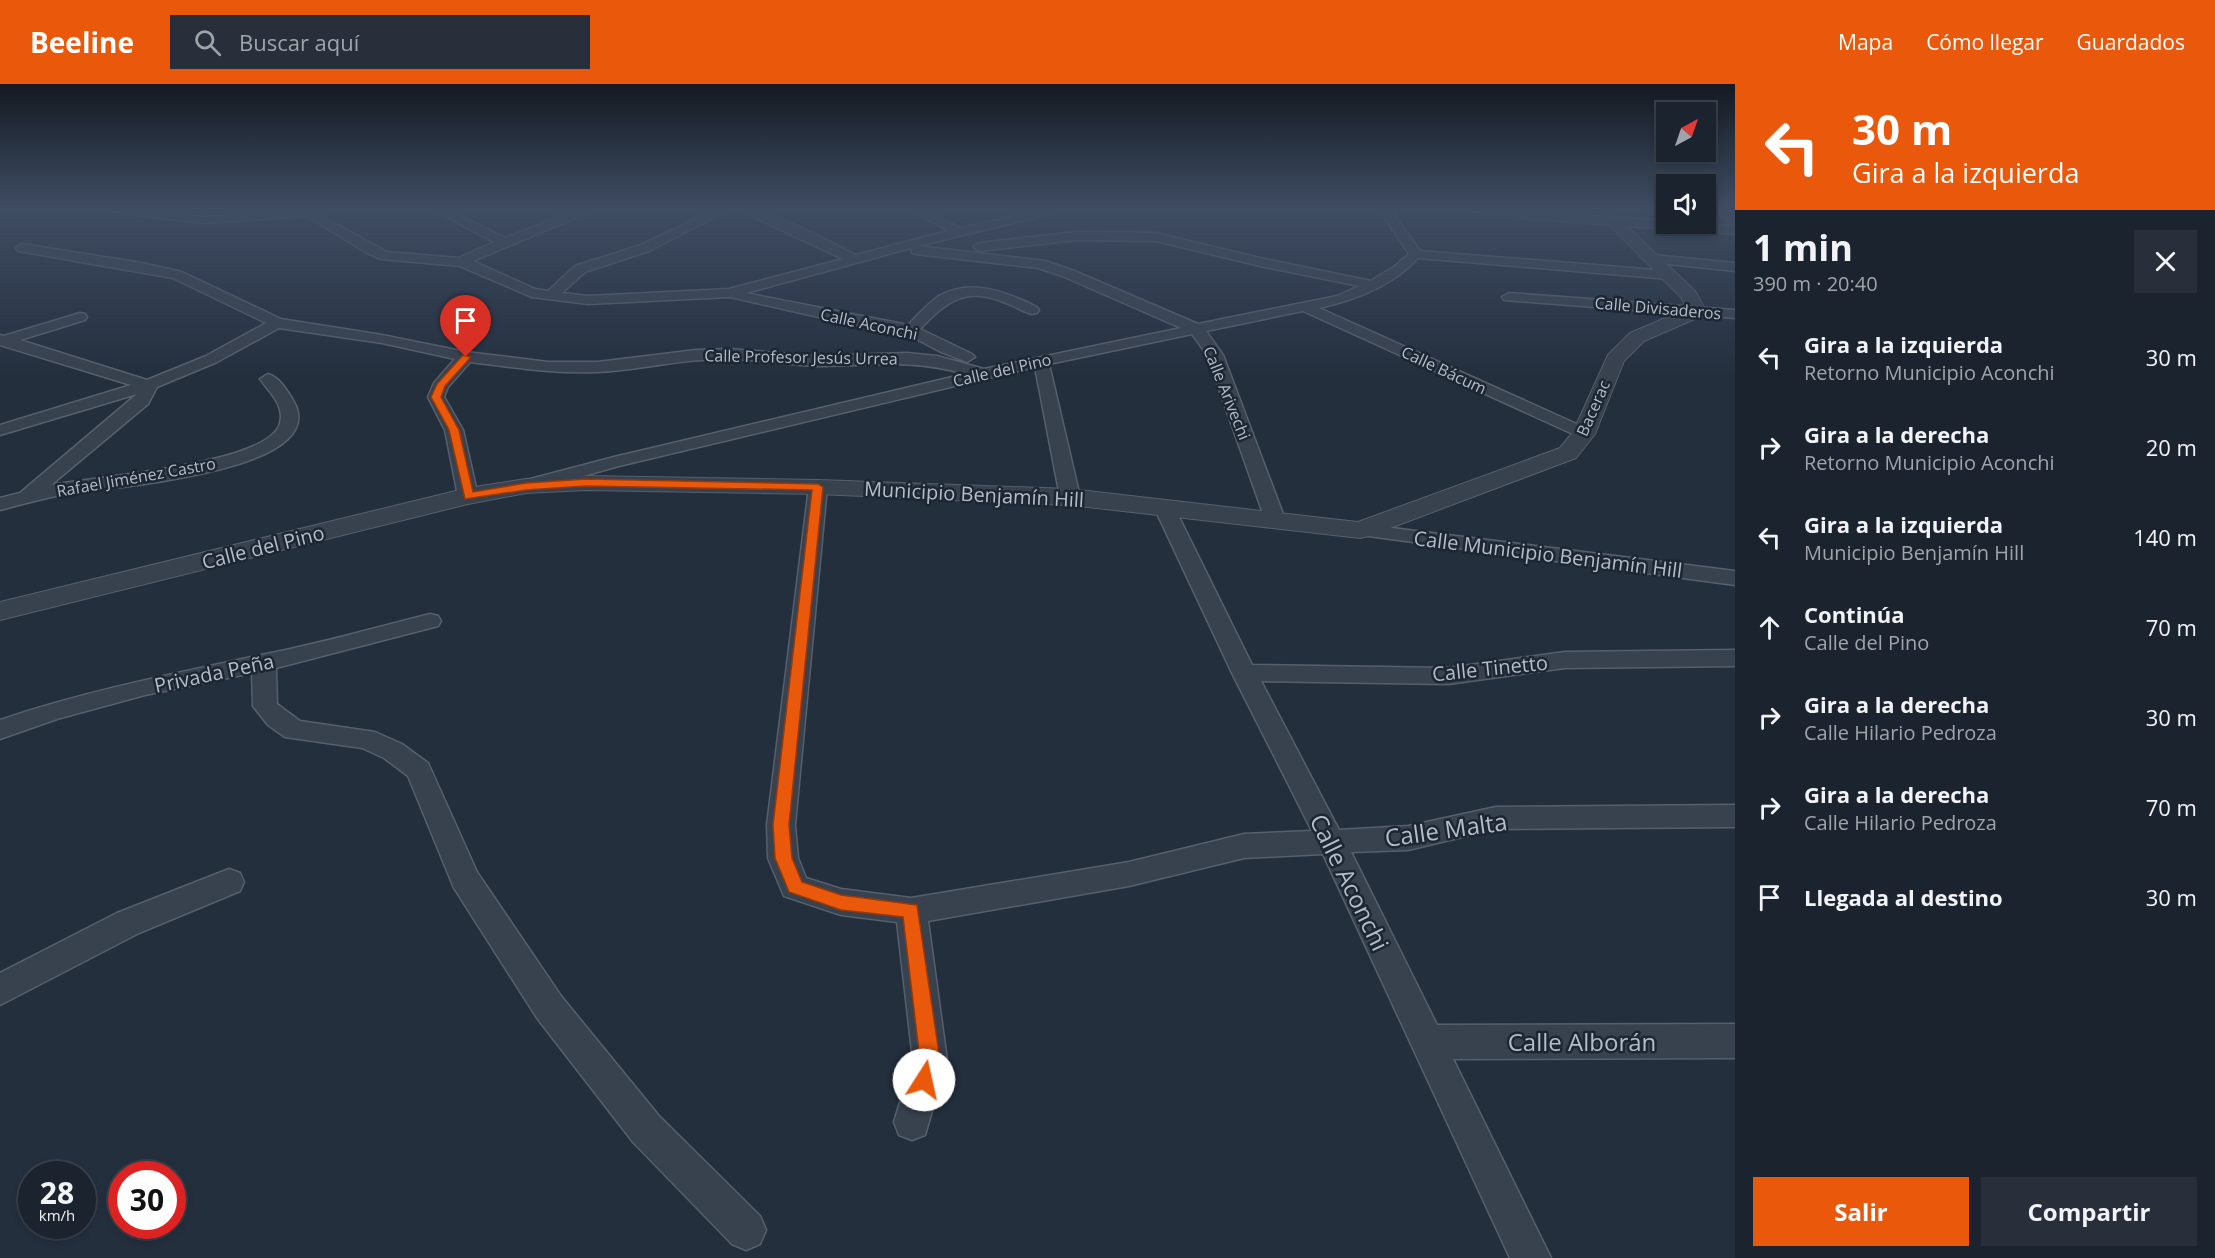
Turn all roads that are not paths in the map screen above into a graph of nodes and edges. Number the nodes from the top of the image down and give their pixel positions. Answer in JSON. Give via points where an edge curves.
{"nodes":[{"id":1,"x":115,"y":263,"type":"edge"},
{"id":2,"x":464,"y":263,"type":"edge"},
{"id":3,"x":594,"y":263,"type":"edge"},
{"id":4,"x":835,"y":263,"type":"edge"},
{"id":5,"x":1030,"y":263,"type":"edge"},
{"id":6,"x":1264,"y":263,"type":"edge"},
{"id":7,"x":1406,"y":263,"type":"edge"},
{"id":8,"x":1527,"y":263,"type":"edge"},
{"id":9,"x":1657,"y":263,"type":"edge"},
{"id":10,"x":1692,"y":263,"type":"edge"},
{"id":11,"x":1735,"y":267,"type":"edge"},
{"id":12,"x":1669,"y":274,"type":"junction"},
{"id":13,"x":1373,"y":285,"type":"junction"},
{"id":14,"x":729,"y":293,"type":"junction"},
{"id":15,"x":550,"y":296,"type":"junction"},
{"id":16,"x":1509,"y":297,"type":"dead end"},
{"id":17,"x":1304,"y":306,"type":"junction"},
{"id":18,"x":1032,"y":310,"type":"dead end"},
{"id":19,"x":1697,"y":311,"type":"junction"},
{"id":20,"x":1735,"y":314,"type":"edge"},
{"id":21,"x":80,"y":317,"type":"dead end"},
{"id":22,"x":277,"y":323,"type":"junction"},
{"id":23,"x":1194,"y":328,"type":"junction"},
{"id":24,"x":911,"y":330,"type":"junction"},
{"id":25,"x":1,"y":340,"type":"edge"},
{"id":26,"x":466,"y":357,"type":"junction"},
{"id":27,"x":1041,"y":361,"type":"junction"},
{"id":28,"x":1004,"y":369,"type":"junction"},
{"id":29,"x":984,"y":374,"type":"junction"},
{"id":30,"x":268,"y":379,"type":"dead end"},
{"id":31,"x":150,"y":386,"type":"junction"},
{"id":32,"x":0,"y":430,"type":"edge"},
{"id":33,"x":1584,"y":434,"type":"junction"},
{"id":34,"x":586,"y":483,"type":"joint"},
{"id":35,"x":526,"y":486,"type":"junction"},
{"id":36,"x":818,"y":487,"type":"junction"},
{"id":37,"x":468,"y":496,"type":"junction"},
{"id":38,"x":1070,"y":496,"type":"junction"},
{"id":39,"x":26,"y":497,"type":"junction"},
{"id":40,"x":0,"y":504,"type":"edge"},
{"id":41,"x":1164,"y":507,"type":"junction"},
{"id":42,"x":1276,"y":522,"type":"junction"},
{"id":43,"x":1360,"y":530,"type":"junction"},
{"id":44,"x":1735,"y":578,"type":"edge"},
{"id":45,"x":0,"y":610,"type":"edge"},
{"id":46,"x":430,"y":621,"type":"dead end"},
{"id":47,"x":1735,"y":658,"type":"edge"},
{"id":48,"x":264,"y":663,"type":"junction"},
{"id":49,"x":1244,"y":673,"type":"junction"},
{"id":50,"x":0,"y":730,"type":"edge"},
{"id":51,"x":1735,"y":816,"type":"edge"},
{"id":52,"x":1331,"y":841,"type":"junction"},
{"id":53,"x":229,"y":882,"type":"dead end"},
{"id":54,"x":911,"y":911,"type":"junction"},
{"id":55,"x":0,"y":990,"type":"edge"},
{"id":56,"x":1735,"y":1041,"type":"edge"},
{"id":57,"x":1429,"y":1042,"type":"junction"},
{"id":58,"x":912,"y":1122,"type":"dead end"},
{"id":59,"x":746,"y":1230,"type":"dead end"},
{"id":60,"x":1531,"y":1258,"type":"edge"}],
"edges":[{"from":1,"to":22,"type":"street","name":"Calle Profesor Jesús Urrea","via":[[177,275]]},
{"from":2,"to":15,"type":"street","via":[[531,293]]},
{"from":3,"to":15,"type":"street","via":[[580,269]]},
{"from":4,"to":14,"type":"street"},
{"from":5,"to":23,"type":"street","name":"Calle Arivechi","via":[[1067,273]]},
{"from":6,"to":13,"type":"street"},
{"from":7,"to":13,"type":"street","name":"Calle del Pino"},
{"from":8,"to":12,"type":"street"},
{"from":9,"to":12,"type":"street"},
{"from":10,"to":11,"type":"street"},
{"from":12,"to":19,"type":"street","via":[[1689,295]]},
{"from":13,"to":17,"type":"street","name":"Calle del Pino","via":[[1341,299]]},
{"from":14,"to":15,"type":"street","via":[[588,300]]},
{"from":14,"to":24,"type":"street","name":"Calle Aconchi"},
{"from":16,"to":19,"type":"street","name":"Calle Divisaderos"},
{"from":17,"to":23,"type":"street","name":"Calle del Pino"},
{"from":17,"to":33,"type":"street","name":"Calle Bácum"},
{"from":18,"to":24,"type":"street","via":[[1006,297],[966,292],[945,298]]},
{"from":19,"to":20,"type":"street","name":"Calle Divisaderos"},
{"from":19,"to":33,"type":"street","name":"Bacerac","via":[[1636,337],[1615,359]]},
{"from":21,"to":25,"type":"street"},
{"from":22,"to":26,"type":"street","name":"Calle Profesor Jesús Urrea"},
{"from":22,"to":31,"type":"street"},
{"from":23,"to":27,"type":"street","name":"Calle del Pino"},
{"from":23,"to":42,"type":"street","name":"Calle Arivechi","via":[[1215,355]]},
{"from":24,"to":28,"type":"street","name":"Calle Aconchi","via":[[944,348]]},
{"from":25,"to":31,"type":"street"},
{"from":26,"to":29,"type":"street","name":"Calle Profesor Jesús Urrea","via":[[548,367],[598,367],[730,354],[814,360],[908,358],[937,361]]},
{"from":26,"to":37,"type":"street","via":[[440,386],[436,397],[454,430]]},
{"from":27,"to":28,"type":"street","name":"Calle del Pino"},
{"from":27,"to":38,"type":"street"},
{"from":28,"to":29,"type":"street","name":"Calle del Pino"},
{"from":29,"to":35,"type":"street","name":"Calle del Pino"},
{"from":30,"to":39,"type":"street","name":"Rafael Jiménez Castro","via":[[287,401],[290,417],[276,442],[210,467]]},
{"from":31,"to":32,"type":"street"},
{"from":31,"to":39,"type":"street","via":[[142,400]]},
{"from":33,"to":43,"type":"street","name":"Bacerac","via":[[1568,453]]},
{"from":34,"to":35,"type":"street","name":"Calle del Pino"},
{"from":34,"to":36,"type":"street","name":"Municipio Benjamín Hill"},
{"from":35,"to":37,"type":"street","name":"Calle del Pino"},
{"from":36,"to":38,"type":"street","name":"Municipio Benjamín Hill"},
{"from":36,"to":54,"type":"street","name":"Calle Malta","via":[[781,825],[783,858],[795,887],[841,902]]},
{"from":37,"to":45,"type":"street","name":"Calle del Pino"},
{"from":38,"to":41,"type":"street","name":"Municipio Benjamín Hill"},
{"from":39,"to":40,"type":"street","name":"Rafael Jiménez Castro"},
{"from":41,"to":42,"type":"street","name":"Municipio Benjamín Hill"},
{"from":41,"to":49,"type":"street","name":"Calle Aconchi"},
{"from":42,"to":43,"type":"street","name":"Municipio Benjamín Hill"},
{"from":43,"to":44,"type":"street","name":"Calle Municipio Benjamín Hill"},
{"from":46,"to":48,"type":"street","name":"Privada Peña"},
{"from":47,"to":49,"type":"street","name":"Calle Tinetto","via":[[1565,660],[1448,676]]},
{"from":48,"to":50,"type":"street","name":"Privada Peña","via":[[145,687]]},
{"from":48,"to":59,"type":"street","via":[[265,706],[277,719],[294,730],[366,739],[393,750],[419,770],[465,879],[549,1007],[646,1129]]},
{"from":49,"to":52,"type":"street","name":"Calle Aconchi"},
{"from":51,"to":52,"type":"street","name":"Calle Malta","via":[[1496,818],[1408,838]]},
{"from":52,"to":54,"type":"street","name":"Calle Malta","via":[[1244,846],[1129,874]]},
{"from":52,"to":57,"type":"street","name":"Calle Aconchi"},
{"from":53,"to":55,"type":"street","via":[[128,923]]},
{"from":54,"to":58,"type":"street","via":[[930,1060]]},
{"from":56,"to":57,"type":"street","name":"Calle Alborán"},
{"from":57,"to":60,"type":"street","name":"Calle Aconchi"}]}
